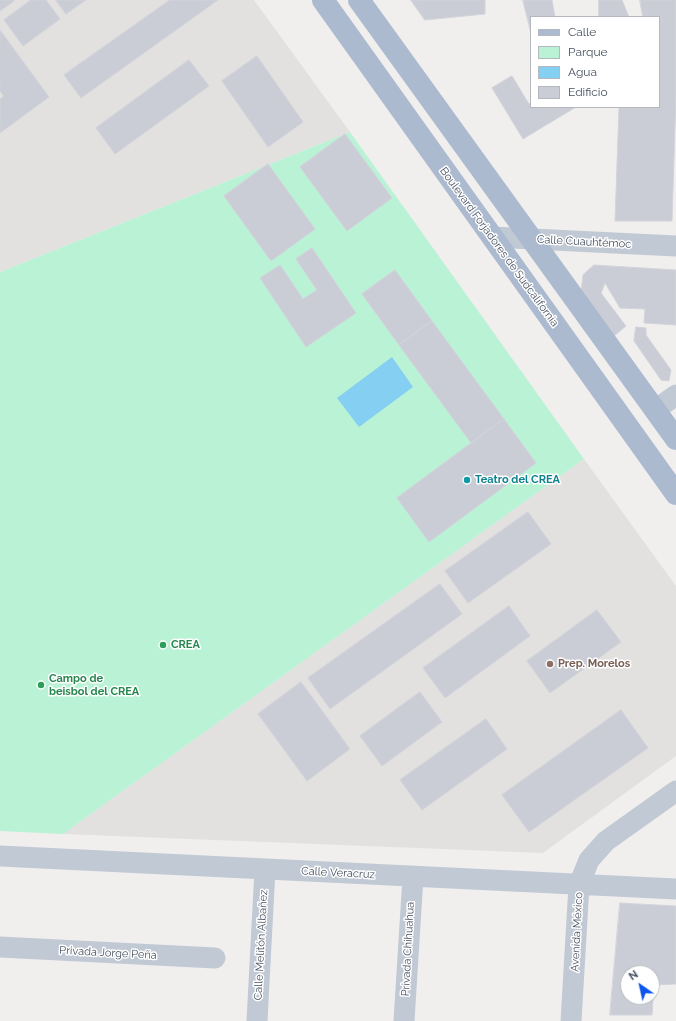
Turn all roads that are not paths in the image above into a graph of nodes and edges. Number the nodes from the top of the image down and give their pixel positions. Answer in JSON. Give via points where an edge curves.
{"nodes":[{"id":1,"x":323,"y":0,"type":"edge"},
{"id":2,"x":359,"y":0,"type":"edge"},
{"id":3,"x":492,"y":237,"type":"junction"},
{"id":4,"x":533,"y":239,"type":"junction"},
{"id":5,"x":676,"y":246,"type":"edge"},
{"id":6,"x":676,"y":395,"type":"edge"},
{"id":7,"x":655,"y":410,"type":"junction"},
{"id":8,"x":676,"y":439,"type":"edge"},
{"id":9,"x":676,"y":494,"type":"edge"},
{"id":10,"x":676,"y":791,"type":"edge"},
{"id":11,"x":0,"y":856,"type":"edge"},
{"id":12,"x":265,"y":869,"type":"junction"},
{"id":13,"x":413,"y":877,"type":"junction"},
{"id":14,"x":580,"y":885,"type":"junction"},
{"id":15,"x":676,"y":889,"type":"edge"},
{"id":16,"x":0,"y":947,"type":"edge"},
{"id":17,"x":215,"y":958,"type":"dead end"},
{"id":18,"x":257,"y":1021,"type":"edge"},
{"id":19,"x":404,"y":1021,"type":"edge"},
{"id":20,"x":571,"y":1021,"type":"edge"}],
"edges":[{"from":1,"to":3,"type":"main road","name":"Boulevard Forjadores de Sudcalifornia"},
{"from":2,"to":4,"type":"main road"},
{"from":3,"to":4,"type":"street","name":"Calle Cuauhtémoc"},
{"from":3,"to":9,"type":"main road","name":"Boulevard Forjadores de Sudcalifornia"},
{"from":4,"to":5,"type":"street","name":"Calle Cuauhtémoc"},
{"from":4,"to":7,"type":"main road"},
{"from":6,"to":7,"type":"street"},
{"from":7,"to":8,"type":"main road"},
{"from":10,"to":14,"type":"street","name":"Avenida México","via":[[606,841],[589,860]]},
{"from":11,"to":12,"type":"street","name":"Calle Veracruz"},
{"from":12,"to":13,"type":"street","name":"Calle Veracruz"},
{"from":12,"to":18,"type":"street","name":"Calle Melitón Albañez"},
{"from":13,"to":14,"type":"street","name":"Calle Veracruz"},
{"from":13,"to":19,"type":"street","name":"Privada Chihuahua"},
{"from":14,"to":15,"type":"street","name":"Calle Veracruz"},
{"from":14,"to":20,"type":"street","name":"Avenida México"},
{"from":16,"to":17,"type":"street","name":"Privada Jorge Peña"}]}
